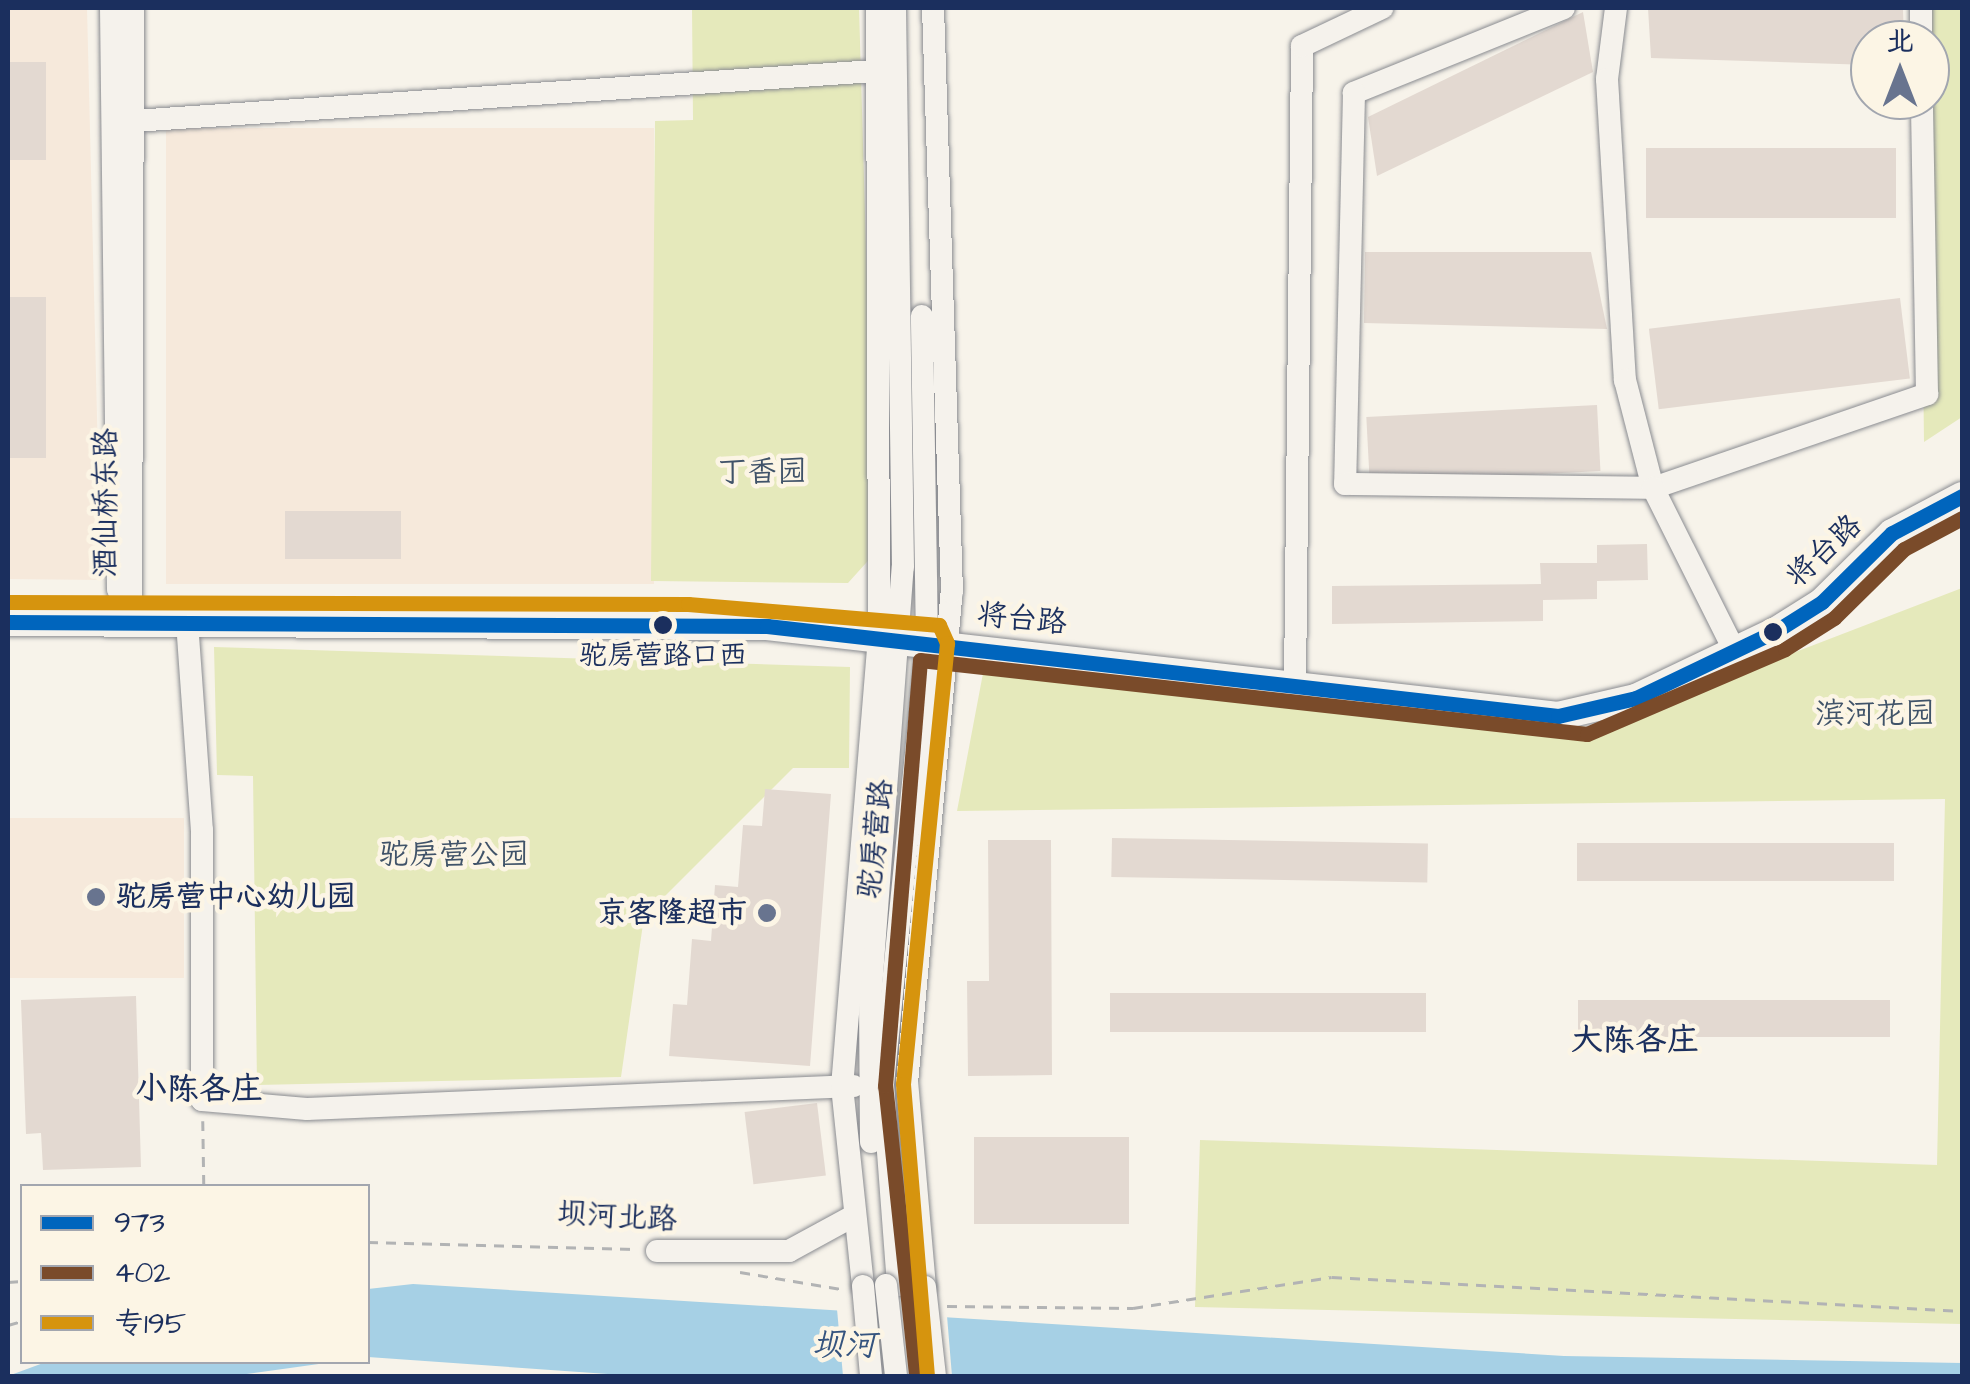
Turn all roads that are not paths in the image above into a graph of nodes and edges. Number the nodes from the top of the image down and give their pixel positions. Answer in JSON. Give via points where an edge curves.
{"nodes":[{"id":1,"x":111,"y":8,"type":"edge"},
{"id":2,"x":133,"y":8,"type":"edge"},
{"id":3,"x":877,"y":8,"type":"edge"},
{"id":4,"x":895,"y":8,"type":"edge"},
{"id":5,"x":918,"y":8,"type":"edge"},
{"id":6,"x":933,"y":8,"type":"edge"},
{"id":7,"x":1382,"y":8,"type":"edge"},
{"id":8,"x":1564,"y":8,"type":"edge"},
{"id":9,"x":1616,"y":8,"type":"edge"},
{"id":10,"x":887,"y":70,"type":"junction"},
{"id":11,"x":1922,"y":120,"type":"edge"},
{"id":12,"x":134,"y":121,"type":"junction"},
{"id":13,"x":1653,"y":488,"type":"junction"},
{"id":14,"x":1962,"y":496,"type":"edge"},
{"id":15,"x":8,"y":622,"type":"edge"},
{"id":16,"x":130,"y":622,"type":"junction"},
{"id":17,"x":187,"y":622,"type":"junction"},
{"id":18,"x":914,"y":640,"type":"junction"},
{"id":19,"x":1735,"y":652,"type":"junction"},
{"id":20,"x":1296,"y":685,"type":"junction"},
{"id":21,"x":907,"y":1084,"type":"junction"},
{"id":22,"x":864,"y":1086,"type":"junction"},
{"id":23,"x":855,"y":1215,"type":"junction"},
{"id":24,"x":657,"y":1251,"type":"road end"},
{"id":25,"x":877,"y":1287,"type":"junction"},
{"id":26,"x":871,"y":1376,"type":"edge"},
{"id":27,"x":896,"y":1376,"type":"edge"},
{"id":28,"x":907,"y":1376,"type":"edge"},
{"id":29,"x":935,"y":1376,"type":"edge"}],
"edges":[{"from":1,"to":16,"type":"street","name":"酒仙桥东路","via":[[118,589]]},
{"from":2,"to":12,"type":"street","name":"酒仙桥东路"},
{"from":3,"to":10,"type":"street"},
{"from":4,"to":10,"type":"street","name":"驼房营路"},
{"from":5,"to":18,"type":"street","name":"驼房营路"},
{"from":6,"to":18,"type":"street"},
{"from":7,"to":20,"type":"street","via":[[1302,46]]},
{"from":8,"to":13,"type":"street","via":[[1354,93],[1345,484]]},
{"from":9,"to":13,"type":"street","via":[[1607,79],[1625,380]]},
{"from":10,"to":12,"type":"street"},
{"from":10,"to":18,"type":"street","name":"驼房营路"},
{"from":11,"to":13,"type":"street","via":[[1928,394]]},
{"from":12,"to":16,"type":"street","name":"酒仙桥东路"},
{"from":13,"to":19,"type":"street"},
{"from":14,"to":19,"type":"main road","name":"将台路","via":[[1892,533],[1822,602]]},
{"from":15,"to":16,"type":"main road","name":"将台路"},
{"from":16,"to":17,"type":"main road","name":"将台路"},
{"from":17,"to":18,"type":"main road","name":"将台路","via":[[688,624]]},
{"from":17,"to":22,"type":"street","via":[[202,830],[202,1100],[307,1109]]},
{"from":18,"to":20,"type":"main road","name":"将台路"},
{"from":18,"to":21,"type":"street"},
{"from":18,"to":22,"type":"street","name":"驼房营路"},
{"from":18,"to":22,"type":"street"},
{"from":19,"to":20,"type":"main road","name":"将台路","via":[[1636,698],[1558,716]]},
{"from":21,"to":22,"type":"street"},
{"from":21,"to":29,"type":"street","bridge":true},
{"from":22,"to":23,"type":"street"},
{"from":22,"to":25,"type":"street","name":"驼房营路"},
{"from":23,"to":24,"type":"street","name":"坝河北路","via":[[789,1251]]},
{"from":23,"to":25,"type":"street"},
{"from":25,"to":26,"type":"street","bridge":true},
{"from":25,"to":27,"type":"street","name":"驼房营路","bridge":true},
{"from":25,"to":28,"type":"street","name":"驼房营路"}]}
